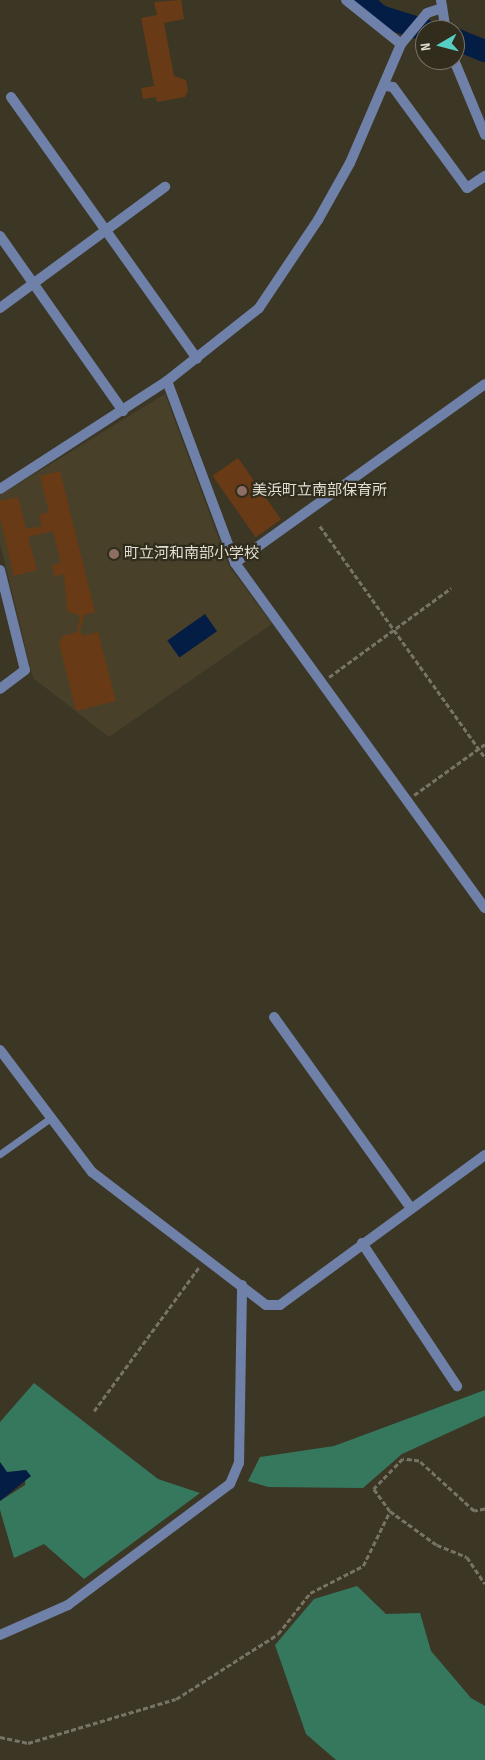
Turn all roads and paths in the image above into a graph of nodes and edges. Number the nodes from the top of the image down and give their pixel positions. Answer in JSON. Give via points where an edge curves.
{"nodes":[{"id":1,"x":346,"y":0,"type":"edge"},
{"id":2,"x":442,"y":4,"type":"edge"},
{"id":3,"x":444,"y":20,"type":"edge"},
{"id":4,"x":401,"y":44,"type":"junction"},
{"id":5,"x":458,"y":70,"type":"edge"},
{"id":6,"x":386,"y":86,"type":"junction"},
{"id":7,"x":11,"y":98,"type":"dead end"},
{"id":8,"x":485,"y":135,"type":"edge"},
{"id":9,"x":485,"y":176,"type":"edge"},
{"id":10,"x":165,"y":187,"type":"dead end"},
{"id":11,"x":106,"y":231,"type":"junction"},
{"id":12,"x":0,"y":236,"type":"edge"},
{"id":13,"x":35,"y":283,"type":"junction"},
{"id":14,"x":0,"y":308,"type":"edge"},
{"id":15,"x":197,"y":359,"type":"junction"},
{"id":16,"x":167,"y":381,"type":"junction"},
{"id":17,"x":485,"y":384,"type":"edge"},
{"id":18,"x":123,"y":411,"type":"junction"},
{"id":19,"x":0,"y":489,"type":"edge"},
{"id":20,"x":320,"y":526,"type":"dead end"},
{"id":21,"x":235,"y":563,"type":"junction"},
{"id":22,"x":0,"y":570,"type":"edge"},
{"id":23,"x":451,"y":588,"type":"dead end"},
{"id":24,"x":394,"y":630,"type":"junction"},
{"id":25,"x":322,"y":682,"type":"junction"},
{"id":26,"x":0,"y":689,"type":"edge"},
{"id":27,"x":485,"y":744,"type":"edge"},
{"id":28,"x":479,"y":748,"type":"junction"},
{"id":29,"x":485,"y":757,"type":"edge"},
{"id":30,"x":407,"y":800,"type":"junction"},
{"id":31,"x":485,"y":908,"type":"edge"},
{"id":32,"x":274,"y":1017,"type":"dead end"},
{"id":33,"x":0,"y":1050,"type":"edge"},
{"id":34,"x":49,"y":1119,"type":"junction"},
{"id":35,"x":0,"y":1154,"type":"edge"},
{"id":36,"x":485,"y":1155,"type":"edge"},
{"id":37,"x":410,"y":1207,"type":"junction"},
{"id":38,"x":362,"y":1243,"type":"junction"},
{"id":39,"x":206,"y":1258,"type":"junction"},
{"id":40,"x":242,"y":1285,"type":"junction"},
{"id":41,"x":457,"y":1386,"type":"dead end"},
{"id":42,"x":94,"y":1411,"type":"dead end"},
{"id":43,"x":485,"y":1509,"type":"edge"},
{"id":44,"x":390,"y":1511,"type":"junction"},
{"id":45,"x":485,"y":1584,"type":"edge"},
{"id":46,"x":0,"y":1635,"type":"edge"},
{"id":47,"x":0,"y":1738,"type":"edge"}],
"edges":[{"from":1,"to":4,"type":"street"},
{"from":2,"to":3,"type":"street"},
{"from":2,"to":4,"type":"street","via":[[427,13]]},
{"from":4,"to":6,"type":"street"},
{"from":5,"to":8,"type":"street"},
{"from":6,"to":9,"type":"street","via":[[394,87],[467,188]]},
{"from":6,"to":15,"type":"street","via":[[318,220],[259,308]]},
{"from":7,"to":11,"type":"street"},
{"from":10,"to":11,"type":"street"},
{"from":11,"to":13,"type":"street"},
{"from":11,"to":15,"type":"street"},
{"from":12,"to":13,"type":"street"},
{"from":13,"to":14,"type":"street"},
{"from":13,"to":18,"type":"street"},
{"from":15,"to":16,"type":"street"},
{"from":16,"to":18,"type":"street"},
{"from":16,"to":21,"type":"street"},
{"from":17,"to":21,"type":"street"},
{"from":18,"to":19,"type":"street"},
{"from":20,"to":24,"type":"path"},
{"from":21,"to":25,"type":"street"},
{"from":22,"to":26,"type":"street","via":[[25,670]]},
{"from":23,"to":24,"type":"path"},
{"from":24,"to":25,"type":"path"},
{"from":24,"to":28,"type":"path"},
{"from":25,"to":30,"type":"street"},
{"from":27,"to":28,"type":"path"},
{"from":28,"to":29,"type":"path"},
{"from":28,"to":30,"type":"path"},
{"from":30,"to":31,"type":"street"},
{"from":32,"to":37,"type":"street"},
{"from":33,"to":34,"type":"street"},
{"from":34,"to":35,"type":"lane"},
{"from":34,"to":39,"type":"street","via":[[92,1172]]},
{"from":36,"to":37,"type":"street"},
{"from":37,"to":38,"type":"street"},
{"from":38,"to":40,"type":"street","via":[[280,1305],[266,1305]]},
{"from":38,"to":41,"type":"street"},
{"from":39,"to":40,"type":"street"},
{"from":39,"to":42,"type":"path"},
{"from":40,"to":46,"type":"street","via":[[239,1463],[230,1484],[68,1605]]},
{"from":43,"to":44,"type":"path","via":[[474,1511],[419,1461],[403,1459],[374,1489]]},
{"from":44,"to":45,"type":"path","via":[[437,1545],[466,1557]]},
{"from":44,"to":47,"type":"path","via":[[363,1566],[310,1593],[278,1634],[176,1699],[28,1743]]}]}
